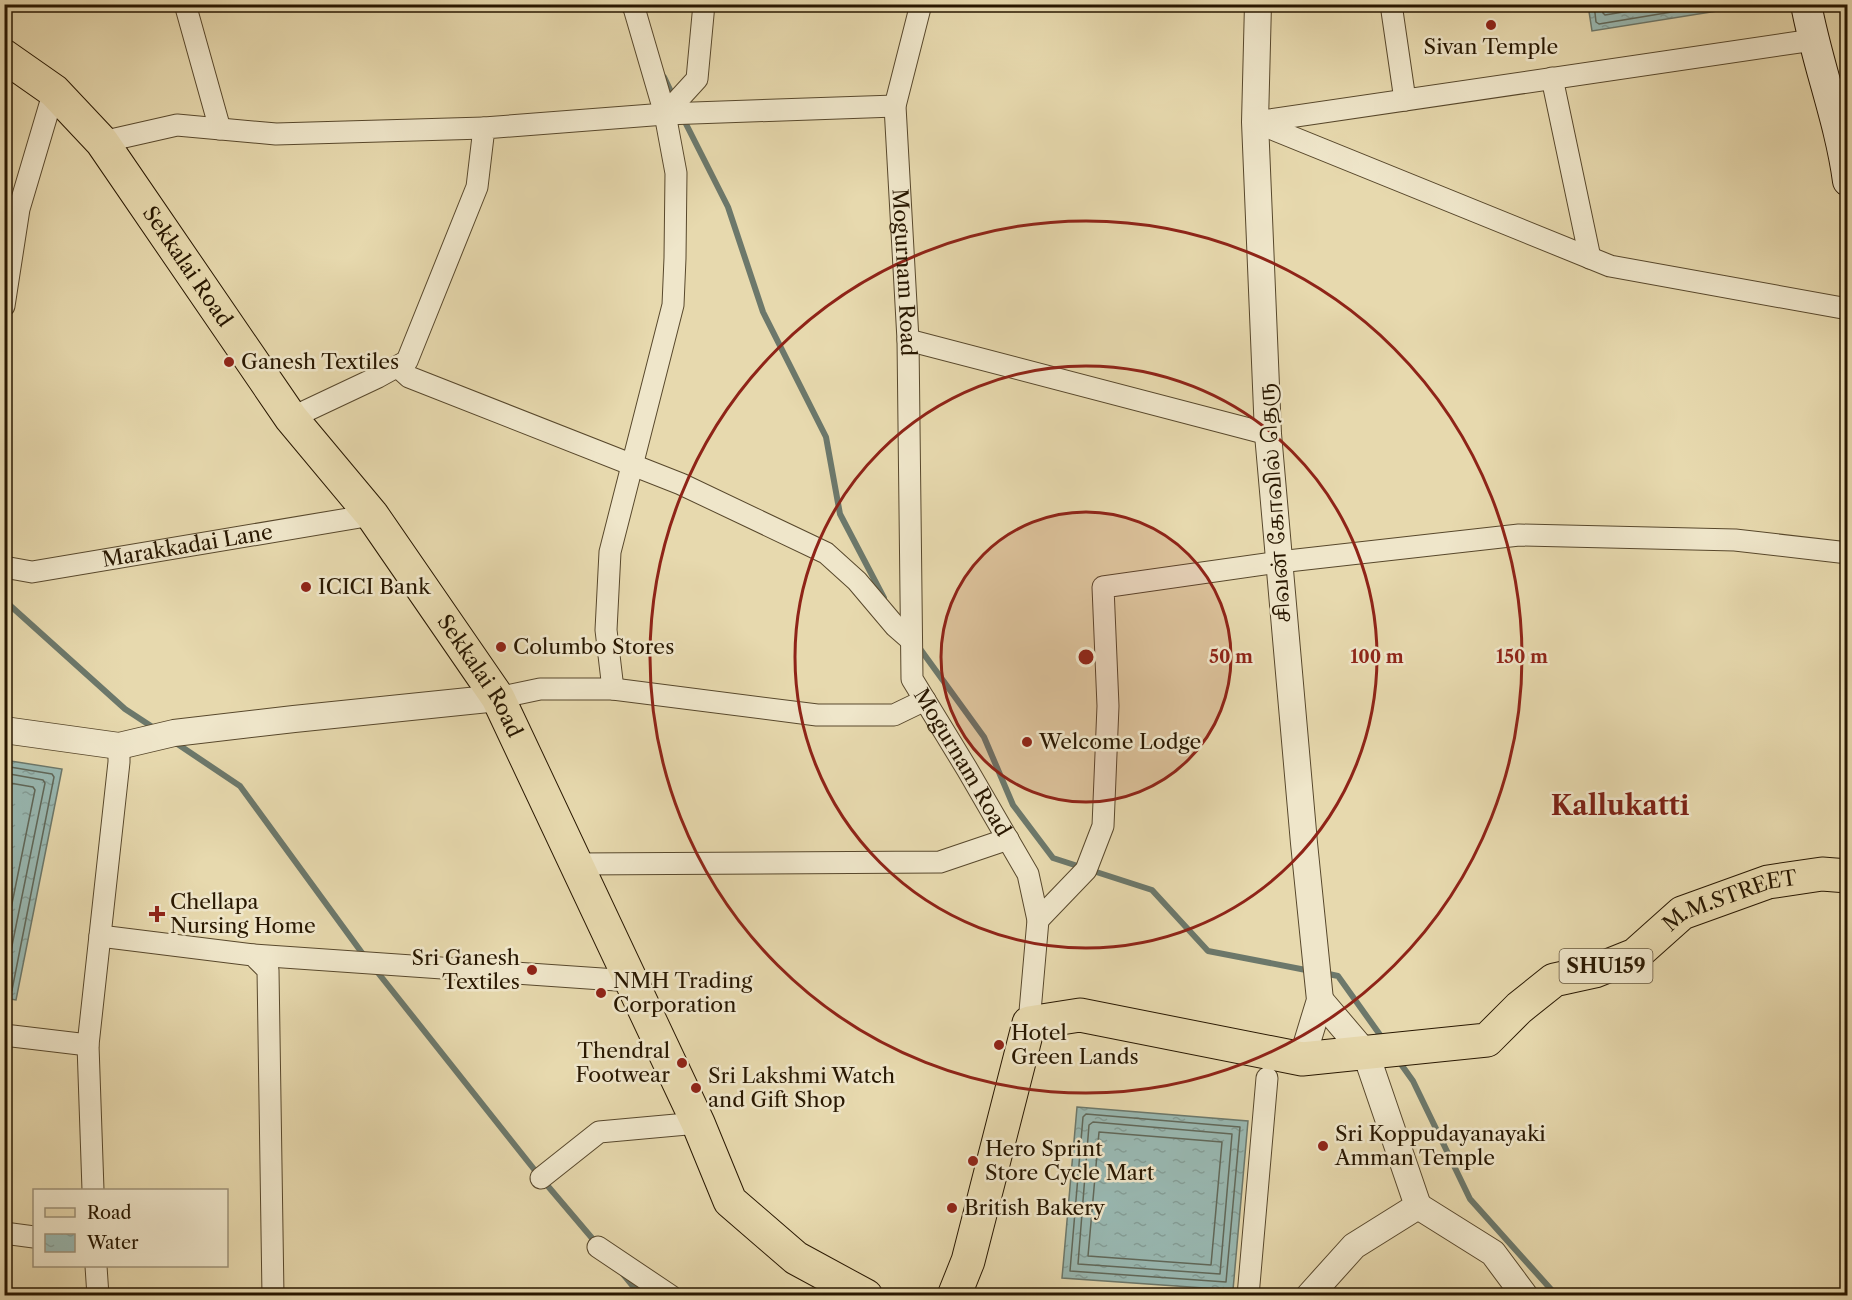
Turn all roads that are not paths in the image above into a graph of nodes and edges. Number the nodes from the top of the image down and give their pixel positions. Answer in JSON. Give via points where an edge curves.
{"nodes":[{"id":1,"x":184,"y":4,"type":"edge"},
{"id":2,"x":631,"y":4,"type":"edge"},
{"id":3,"x":704,"y":4,"type":"edge"},
{"id":4,"x":921,"y":4,"type":"edge"},
{"id":5,"x":1258,"y":4,"type":"edge"},
{"id":6,"x":1391,"y":4,"type":"edge"},
{"id":7,"x":1806,"y":4,"type":"edge"},
{"id":8,"x":1813,"y":40,"type":"junction"},
{"id":9,"x":4,"y":56,"type":"edge"},
{"id":10,"x":1552,"y":78,"type":"junction"},
{"id":11,"x":54,"y":92,"type":"junction"},
{"id":12,"x":1405,"y":100,"type":"junction"},
{"id":13,"x":896,"y":106,"type":"junction"},
{"id":14,"x":664,"y":114,"type":"junction"},
{"id":15,"x":1255,"y":122,"type":"junction"},
{"id":16,"x":484,"y":128,"type":"junction"},
{"id":17,"x":220,"y":129,"type":"junction"},
{"id":18,"x":102,"y":142,"type":"junction"},
{"id":19,"x":1848,"y":181,"type":"edge"},
{"id":20,"x":1590,"y":258,"type":"junction"},
{"id":21,"x":4,"y":306,"type":"edge"},
{"id":22,"x":1848,"y":309,"type":"edge"},
{"id":23,"x":908,"y":340,"type":"junction"},
{"id":24,"x":398,"y":367,"type":"junction"},
{"id":25,"x":291,"y":418,"type":"junction"},
{"id":26,"x":1268,"y":434,"type":"junction"},
{"id":27,"x":633,"y":466,"type":"junction"},
{"id":28,"x":372,"y":515,"type":"junction"},
{"id":29,"x":1848,"y":553,"type":"edge"},
{"id":30,"x":1279,"y":562,"type":"junction"},
{"id":31,"x":4,"y":567,"type":"edge"},
{"id":32,"x":911,"y":640,"type":"junction"},
{"id":33,"x":613,"y":689,"type":"junction"},
{"id":34,"x":498,"y":698,"type":"junction"},
{"id":35,"x":925,"y":700,"type":"junction"},
{"id":36,"x":4,"y":730,"type":"edge"},
{"id":37,"x":119,"y":746,"type":"junction"},
{"id":38,"x":1008,"y":839,"type":"junction"},
{"id":39,"x":576,"y":864,"type":"junction"},
{"id":40,"x":1848,"y":876,"type":"edge"},
{"id":41,"x":1038,"y":920,"type":"junction"},
{"id":42,"x":100,"y":936,"type":"junction"},
{"id":43,"x":253,"y":955,"type":"junction"},
{"id":44,"x":631,"y":981,"type":"junction"},
{"id":45,"x":1320,"y":1000,"type":"junction"},
{"id":46,"x":1029,"y":1023,"type":"junction"},
{"id":47,"x":4,"y":1035,"type":"edge"},
{"id":48,"x":88,"y":1045,"type":"junction"},
{"id":49,"x":1366,"y":1054,"type":"junction"},
{"id":50,"x":1302,"y":1059,"type":"junction"},
{"id":51,"x":1267,"y":1078,"type":"dead end"},
{"id":52,"x":698,"y":1123,"type":"junction"},
{"id":53,"x":541,"y":1178,"type":"dead end"},
{"id":54,"x":93,"y":1189,"type":"edge"},
{"id":55,"x":1418,"y":1206,"type":"junction"},
{"id":56,"x":4,"y":1233,"type":"edge"},
{"id":57,"x":33,"y":1237,"type":"edge"},
{"id":58,"x":598,"y":1247,"type":"dead end"},
{"id":59,"x":96,"y":1267,"type":"edge"},
{"id":60,"x":98,"y":1296,"type":"edge"},
{"id":61,"x":273,"y":1296,"type":"edge"},
{"id":62,"x":671,"y":1296,"type":"edge"},
{"id":63,"x":866,"y":1296,"type":"edge"},
{"id":64,"x":954,"y":1296,"type":"edge"},
{"id":65,"x":1248,"y":1296,"type":"edge"},
{"id":66,"x":1309,"y":1296,"type":"edge"},
{"id":67,"x":1525,"y":1296,"type":"edge"}],
"edges":[{"from":1,"to":17,"type":"street"},
{"from":2,"to":14,"type":"street"},
{"from":3,"to":14,"type":"street","via":[[697,79]]},
{"from":4,"to":13,"type":"street","name":"Mogurnam Road"},
{"from":5,"to":15,"type":"street","name":"சிவன் கோவில் தெரு"},
{"from":6,"to":12,"type":"street"},
{"from":7,"to":8,"type":"main road"},
{"from":8,"to":10,"type":"street"},
{"from":8,"to":19,"type":"main road","via":[[1843,148]]},
{"from":9,"to":11,"type":"main road","name":"Sekkalai Road"},
{"from":10,"to":12,"type":"street"},
{"from":10,"to":20,"type":"street"},
{"from":11,"to":18,"type":"main road","name":"Sekkalai Road"},
{"from":11,"to":21,"type":"street","via":[[19,208]]},
{"from":12,"to":15,"type":"street"},
{"from":13,"to":14,"type":"street"},
{"from":13,"to":23,"type":"street","name":"Mogurnam Road"},
{"from":14,"to":16,"type":"street"},
{"from":14,"to":27,"type":"street","via":[[676,172],[673,305]]},
{"from":15,"to":20,"type":"street"},
{"from":15,"to":26,"type":"street","name":"சிவன் கோவில் தெரு"},
{"from":16,"to":17,"type":"street","via":[[276,134]]},
{"from":16,"to":24,"type":"street","via":[[477,187],[407,361]]},
{"from":17,"to":18,"type":"street","via":[[177,125]]},
{"from":18,"to":25,"type":"main road","name":"Sekkalai Road"},
{"from":20,"to":22,"type":"street","via":[[1610,266]]},
{"from":23,"to":26,"type":"street"},
{"from":23,"to":32,"type":"street","name":"Mogurnam Road"},
{"from":24,"to":25,"type":"street"},
{"from":24,"to":27,"type":"street","via":[[409,377]]},
{"from":25,"to":28,"type":"main road","name":"Sekkalai Road"},
{"from":26,"to":30,"type":"street","name":"சிவன் கோவில் தெரு"},
{"from":27,"to":32,"type":"street","via":[[681,484],[826,553]]},
{"from":27,"to":33,"type":"street","via":[[610,552],[606,630]]},
{"from":28,"to":31,"type":"street","name":"Marakkadai Lane","via":[[32,572]]},
{"from":28,"to":34,"type":"main road","name":"Sekkalai Road"},
{"from":29,"to":30,"type":"street","via":[[1735,540],[1519,535]]},
{"from":30,"to":41,"type":"street","via":[[1103,587],[1108,706],[1103,826],[1086,870]]},
{"from":30,"to":45,"type":"street","name":"சிவன் கோவில் தெரு"},
{"from":32,"to":35,"type":"street","name":"Mogurnam Road","via":[[912,679]]},
{"from":33,"to":34,"type":"street","via":[[540,689]]},
{"from":33,"to":35,"type":"street","via":[[817,715],[894,715]]},
{"from":34,"to":37,"type":"street","via":[[174,733]]},
{"from":34,"to":39,"type":"main road","name":"Sekkalai Road"},
{"from":35,"to":38,"type":"street","name":"Mogurnam Road"},
{"from":36,"to":37,"type":"street"},
{"from":37,"to":42,"type":"street"},
{"from":38,"to":39,"type":"street","via":[[940,862]]},
{"from":38,"to":41,"type":"street","name":"Mogurnam Road","via":[[1028,874]]},
{"from":39,"to":44,"type":"main road","name":"Sekkalai Road"},
{"from":40,"to":49,"type":"main road","name":"M.M.STREET","number":"SHU159","via":[[1822,874],[1768,882],[1682,913],[1635,955],[1595,971],[1554,980],[1487,1040]]},
{"from":41,"to":46,"type":"street","name":"Mogurnam Road"},
{"from":42,"to":43,"type":"street"},
{"from":42,"to":48,"type":"street"},
{"from":43,"to":44,"type":"street"},
{"from":43,"to":61,"type":"street","via":[[268,970]]},
{"from":44,"to":52,"type":"main road","name":"Sekkalai Road"},
{"from":45,"to":49,"type":"street"},
{"from":45,"to":50,"type":"street"},
{"from":46,"to":50,"type":"main road","number":"SHU159","via":[[1080,1015]]},
{"from":46,"to":64,"type":"main road","name":"Mogurnam Road","via":[[968,1261]]},
{"from":47,"to":48,"type":"street"},
{"from":48,"to":54,"type":"street"},
{"from":49,"to":50,"type":"main road","number":"SHU159"},
{"from":49,"to":55,"type":"street"},
{"from":51,"to":65,"type":"street"},
{"from":52,"to":53,"type":"street","via":[[599,1132]]},
{"from":52,"to":63,"type":"main road","name":"Sekkalai Road","via":[[730,1202],[796,1258]]},
{"from":55,"to":66,"type":"street","via":[[1354,1246]]},
{"from":55,"to":67,"type":"street","via":[[1493,1253]]},
{"from":56,"to":57,"type":"street"},
{"from":58,"to":62,"type":"street"},
{"from":59,"to":60,"type":"street"}]}
